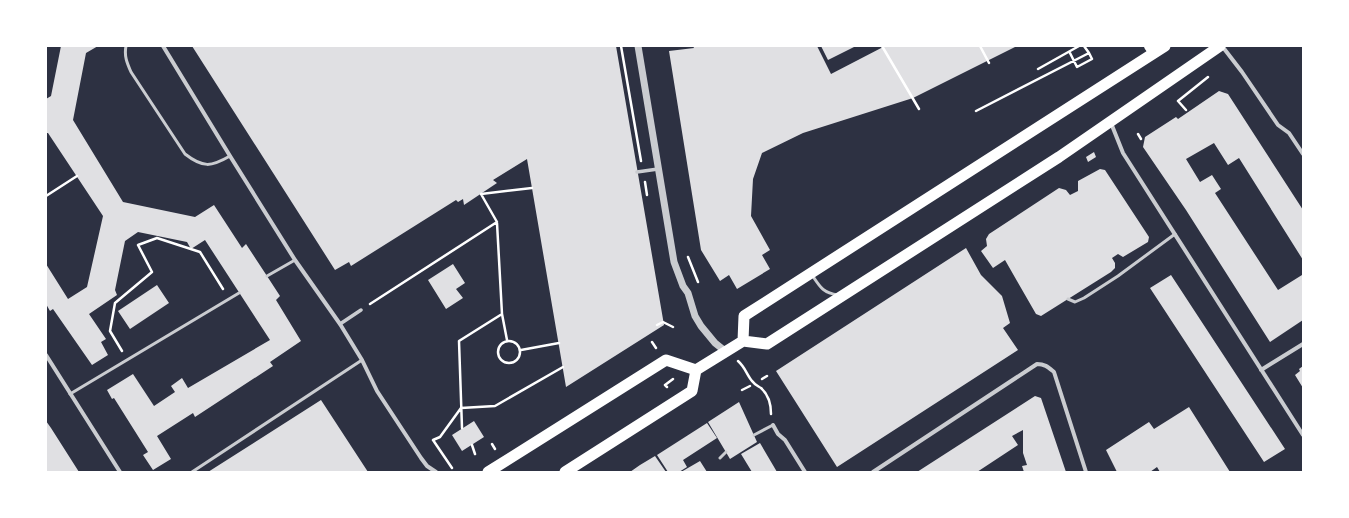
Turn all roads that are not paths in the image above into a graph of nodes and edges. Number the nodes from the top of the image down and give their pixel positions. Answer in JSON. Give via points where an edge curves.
{"nodes":[{"id":1,"x":126,"y":46,"type":"edge"},
{"id":2,"x":163,"y":46,"type":"edge"},
{"id":3,"x":638,"y":46,"type":"edge"},
{"id":4,"x":1165,"y":46,"type":"edge"},
{"id":5,"x":1221,"y":46,"type":"edge"},
{"id":6,"x":1152,"y":50,"type":"edge"},
{"id":7,"x":1110,"y":122,"type":"junction"},
{"id":8,"x":1303,"y":154,"type":"edge"},
{"id":9,"x":230,"y":156,"type":"junction"},
{"id":10,"x":659,"y":169,"type":"junction"},
{"id":11,"x":637,"y":172,"type":"dead end"},
{"id":12,"x":1175,"y":234,"type":"junction"},
{"id":13,"x":295,"y":260,"type":"junction"},
{"id":14,"x":810,"y":273,"type":"junction"},
{"id":15,"x":267,"y":276,"type":"dead end"},
{"id":16,"x":239,"y":293,"type":"dead end"},
{"id":17,"x":844,"y":295,"type":"junction"},
{"id":18,"x":1068,"y":299,"type":"dead end"},
{"id":19,"x":361,"y":310,"type":"road end"},
{"id":20,"x":340,"y":324,"type":"junction"},
{"id":21,"x":743,"y":340,"type":"junction"},
{"id":22,"x":1303,"y":344,"type":"edge"},
{"id":23,"x":725,"y":351,"type":"junction"},
{"id":24,"x":46,"y":355,"type":"edge"},
{"id":25,"x":362,"y":360,"type":"junction"},
{"id":26,"x":696,"y":370,"type":"junction"},
{"id":27,"x":1262,"y":370,"type":"junction"},
{"id":28,"x":70,"y":394,"type":"junction"},
{"id":29,"x":773,"y":425,"type":"joint"},
{"id":30,"x":754,"y":435,"type":"dead end"},
{"id":31,"x":1303,"y":435,"type":"edge"},
{"id":32,"x":726,"y":452,"type":"dead end"},
{"id":33,"x":720,"y":458,"type":"dead end"},
{"id":34,"x":120,"y":472,"type":"edge"},
{"id":35,"x":192,"y":472,"type":"edge"},
{"id":36,"x":436,"y":472,"type":"edge"},
{"id":37,"x":488,"y":472,"type":"edge"},
{"id":38,"x":565,"y":472,"type":"edge"},
{"id":39,"x":805,"y":472,"type":"edge"},
{"id":40,"x":873,"y":472,"type":"edge"},
{"id":41,"x":1086,"y":472,"type":"edge"}],
"edges":[{"from":1,"to":9,"type":"lane","via":[[126,62],[131,72],[185,154],[192,160],[204,164],[215,164]]},
{"from":2,"to":9,"type":"street"},
{"from":3,"to":10,"type":"street"},
{"from":4,"to":6,"type":"highway"},
{"from":5,"to":7,"type":"highway"},
{"from":5,"to":8,"type":"street","via":[[1242,72],[1278,126],[1289,133]]},
{"from":6,"to":14,"type":"highway"},
{"from":7,"to":12,"type":"street","via":[[1123,153]]},
{"from":7,"to":17,"type":"highway"},
{"from":9,"to":13,"type":"street"},
{"from":10,"to":11,"type":"street"},
{"from":10,"to":23,"type":"street","via":[[674,262],[679,277],[701,326]]},
{"from":12,"to":18,"type":"lane","via":[[1084,298],[1075,302]]},
{"from":12,"to":27,"type":"street"},
{"from":13,"to":15,"type":"lane"},
{"from":13,"to":20,"type":"street"},
{"from":14,"to":17,"type":"lane","via":[[828,294]]},
{"from":14,"to":21,"type":"highway","via":[[744,316]]},
{"from":16,"to":28,"type":"lane"},
{"from":17,"to":21,"type":"highway","via":[[767,344]]},
{"from":19,"to":20,"type":"street"},
{"from":20,"to":25,"type":"street"},
{"from":21,"to":23,"type":"highway"},
{"from":22,"to":27,"type":"street"},
{"from":23,"to":26,"type":"highway"},
{"from":24,"to":28,"type":"street"},
{"from":25,"to":35,"type":"lane"},
{"from":25,"to":36,"type":"street","via":[[377,391],[427,466]]},
{"from":26,"to":37,"type":"highway","via":[[666,360]]},
{"from":26,"to":38,"type":"highway","via":[[692,392]]},
{"from":27,"to":31,"type":"street"},
{"from":28,"to":34,"type":"street"},
{"from":29,"to":30,"type":"lane"},
{"from":29,"to":39,"type":"street"},
{"from":32,"to":33,"type":"lane"},
{"from":40,"to":41,"type":"street","via":[[1037,364],[1043,364],[1054,372]]}]}
